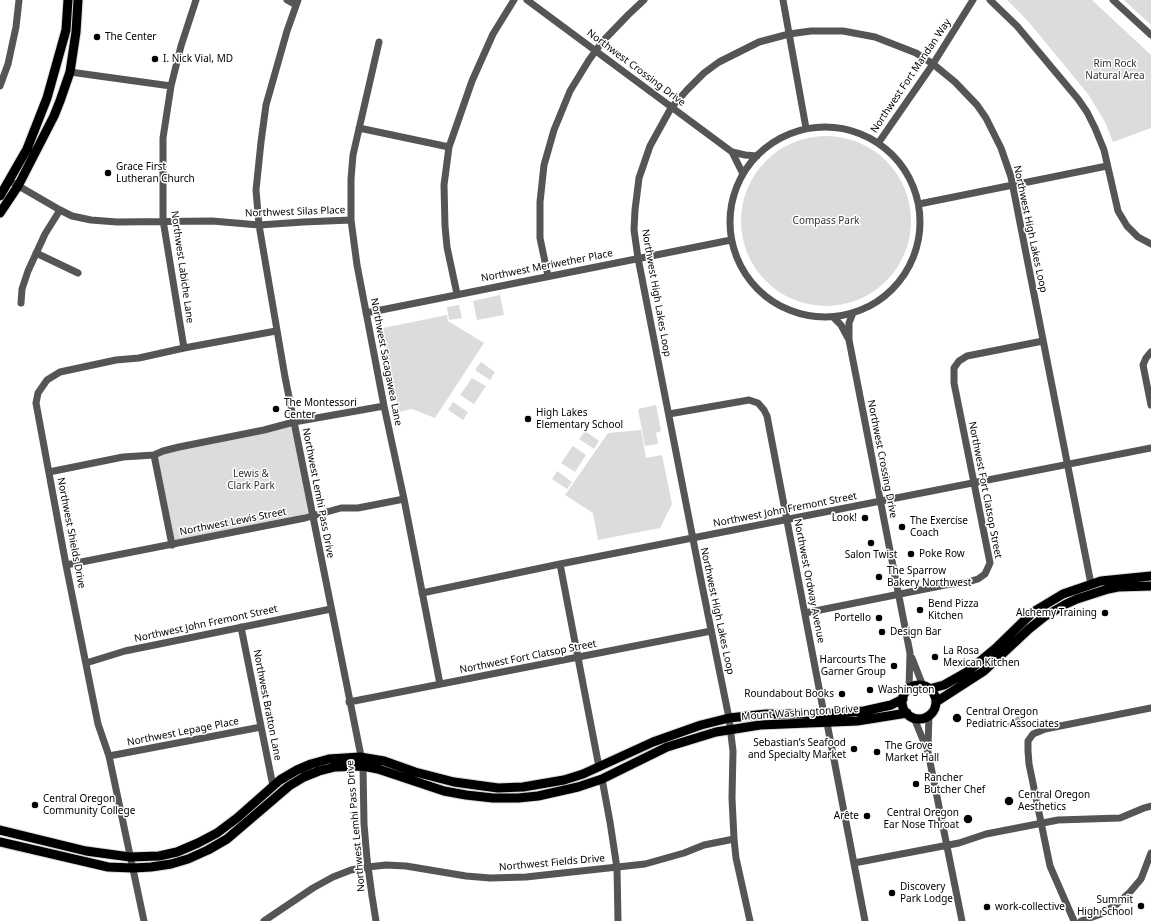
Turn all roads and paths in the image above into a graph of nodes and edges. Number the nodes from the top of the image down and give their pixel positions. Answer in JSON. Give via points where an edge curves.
{"nodes":[{"id":1,"x":19,"y":0,"type":"edge"},
{"id":2,"x":68,"y":0,"type":"edge"},
{"id":3,"x":78,"y":0,"type":"edge"},
{"id":4,"x":196,"y":0,"type":"edge"},
{"id":5,"x":287,"y":0,"type":"edge"},
{"id":6,"x":514,"y":0,"type":"edge"},
{"id":7,"x":527,"y":0,"type":"edge"},
{"id":8,"x":644,"y":0,"type":"edge"},
{"id":9,"x":783,"y":0,"type":"edge"},
{"id":10,"x":974,"y":0,"type":"edge"},
{"id":11,"x":990,"y":0,"type":"edge"},
{"id":12,"x":1113,"y":0,"type":"edge"},
{"id":13,"x":297,"y":2,"type":"edge"},
{"id":14,"x":790,"y":34,"type":"junction"},
{"id":15,"x":1151,"y":35,"type":"edge"},
{"id":16,"x":379,"y":42,"type":"dead end"},
{"id":17,"x":596,"y":51,"type":"junction"},
{"id":18,"x":933,"y":64,"type":"junction"},
{"id":19,"x":70,"y":72,"type":"junction"},
{"id":20,"x":0,"y":86,"type":"edge"},
{"id":21,"x":171,"y":86,"type":"junction"},
{"id":22,"x":671,"y":108,"type":"junction"},
{"id":23,"x":359,"y":128,"type":"junction"},
{"id":24,"x":806,"y":128,"type":"junction"},
{"id":25,"x":879,"y":142,"type":"junction"},
{"id":26,"x":449,"y":147,"type":"junction"},
{"id":27,"x":732,"y":152,"type":"junction"},
{"id":28,"x":757,"y":156,"type":"junction"},
{"id":29,"x":1107,"y":166,"type":"junction"},
{"id":30,"x":743,"y":174,"type":"junction"},
{"id":31,"x":10,"y":181,"type":"junction"},
{"id":32,"x":1013,"y":185,"type":"junction"},
{"id":33,"x":18,"y":186,"type":"junction"},
{"id":34,"x":0,"y":196,"type":"edge"},
{"id":35,"x":919,"y":204,"type":"junction"},
{"id":36,"x":60,"y":210,"type":"junction"},
{"id":37,"x":0,"y":213,"type":"edge"},
{"id":38,"x":163,"y":220,"type":"junction"},
{"id":39,"x":351,"y":220,"type":"junction"},
{"id":40,"x":259,"y":225,"type":"junction"},
{"id":41,"x":731,"y":240,"type":"junction"},
{"id":42,"x":1151,"y":244,"type":"edge"},
{"id":43,"x":36,"y":253,"type":"junction"},
{"id":44,"x":638,"y":258,"type":"junction"},
{"id":45,"x":78,"y":273,"type":"dead end"},
{"id":46,"x":548,"y":276,"type":"junction"},
{"id":47,"x":457,"y":294,"type":"junction"},
{"id":48,"x":21,"y":302,"type":"dead end"},
{"id":49,"x":366,"y":313,"type":"junction"},
{"id":50,"x":853,"y":313,"type":"junction"},
{"id":51,"x":833,"y":317,"type":"junction"},
{"id":52,"x":276,"y":331,"type":"junction"},
{"id":53,"x":849,"y":340,"type":"junction"},
{"id":54,"x":1043,"y":341,"type":"junction"},
{"id":55,"x":184,"y":348,"type":"junction"},
{"id":56,"x":1151,"y":352,"type":"edge"},
{"id":57,"x":1151,"y":405,"type":"edge"},
{"id":58,"x":384,"y":406,"type":"junction"},
{"id":59,"x":669,"y":414,"type":"junction"},
{"id":60,"x":294,"y":422,"type":"junction"},
{"id":61,"x":1151,"y":448,"type":"edge"},
{"id":62,"x":154,"y":455,"type":"junction"},
{"id":63,"x":1067,"y":464,"type":"junction"},
{"id":64,"x":49,"y":472,"type":"junction"},
{"id":65,"x":974,"y":482,"type":"junction"},
{"id":66,"x":404,"y":499,"type":"junction"},
{"id":67,"x":880,"y":501,"type":"junction"},
{"id":68,"x":312,"y":517,"type":"junction"},
{"id":69,"x":786,"y":519,"type":"junction"},
{"id":70,"x":692,"y":538,"type":"junction"},
{"id":71,"x":172,"y":545,"type":"junction"},
{"id":72,"x":560,"y":564,"type":"junction"},
{"id":73,"x":66,"y":565,"type":"junction"},
{"id":74,"x":1151,"y":576,"type":"edge"},
{"id":75,"x":1091,"y":584,"type":"junction"},
{"id":76,"x":1151,"y":586,"type":"edge"},
{"id":77,"x":422,"y":593,"type":"junction"},
{"id":78,"x":899,"y":594,"type":"junction"},
{"id":79,"x":331,"y":609,"type":"junction"},
{"id":80,"x":805,"y":613,"type":"junction"},
{"id":81,"x":241,"y":627,"type":"junction"},
{"id":82,"x":711,"y":631,"type":"junction"},
{"id":83,"x":910,"y":653,"type":"junction"},
{"id":84,"x":578,"y":657,"type":"junction"},
{"id":85,"x":86,"y":663,"type":"junction"},
{"id":86,"x":440,"y":684,"type":"junction"},
{"id":87,"x":926,"y":687,"type":"junction"},
{"id":88,"x":910,"y":688,"type":"junction"},
{"id":89,"x":903,"y":698,"type":"junction"},
{"id":90,"x":349,"y":702,"type":"junction"},
{"id":91,"x":936,"y":702,"type":"junction"},
{"id":92,"x":1151,"y":708,"type":"edge"},
{"id":93,"x":910,"y":715,"type":"junction"},
{"id":94,"x":929,"y":715,"type":"junction"},
{"id":95,"x":729,"y":718,"type":"junction"},
{"id":96,"x":826,"y":718,"type":"junction"},
{"id":97,"x":261,"y":727,"type":"junction"},
{"id":98,"x":731,"y":729,"type":"junction"},
{"id":99,"x":928,"y":752,"type":"junction"},
{"id":100,"x":109,"y":756,"type":"junction"},
{"id":101,"x":360,"y":757,"type":"junction"},
{"id":102,"x":363,"y":766,"type":"junction"},
{"id":103,"x":599,"y":767,"type":"junction"},
{"id":104,"x":602,"y":779,"type":"junction"},
{"id":105,"x":273,"y":786,"type":"junction"},
{"id":106,"x":1151,"y":806,"type":"edge"},
{"id":107,"x":1041,"y":822,"type":"junction"},
{"id":108,"x":0,"y":830,"type":"edge"},
{"id":109,"x":734,"y":839,"type":"junction"},
{"id":110,"x":0,"y":842,"type":"edge"},
{"id":111,"x":947,"y":846,"type":"junction"},
{"id":112,"x":1151,"y":853,"type":"edge"},
{"id":113,"x":130,"y":857,"type":"junction"},
{"id":114,"x":854,"y":863,"type":"junction"},
{"id":115,"x":368,"y":867,"type":"junction"},
{"id":116,"x":133,"y":868,"type":"junction"},
{"id":117,"x":617,"y":868,"type":"junction"},
{"id":118,"x":144,"y":921,"type":"edge"},
{"id":119,"x":264,"y":921,"type":"edge"},
{"id":120,"x":376,"y":921,"type":"edge"},
{"id":121,"x":618,"y":921,"type":"edge"},
{"id":122,"x":750,"y":921,"type":"edge"},
{"id":123,"x":865,"y":921,"type":"edge"},
{"id":124,"x":962,"y":921,"type":"edge"},
{"id":125,"x":1074,"y":921,"type":"edge"},
{"id":126,"x":1081,"y":921,"type":"edge"}],
"edges":[{"from":1,"to":20,"type":"street","via":[[8,64]]},
{"from":2,"to":31,"type":"main road","via":[[66,30],[46,98],[27,149]]},
{"from":3,"to":19,"type":"main road"},
{"from":4,"to":21,"type":"street","name":"Northwest Labiche Lane"},
{"from":5,"to":13,"type":"street"},
{"from":6,"to":26,"type":"street","via":[[493,34],[472,81]]},
{"from":7,"to":17,"type":"street","name":"Northwest Crossing Drive"},
{"from":8,"to":17,"type":"street"},
{"from":9,"to":14,"type":"street"},
{"from":10,"to":18,"type":"street","name":"Northwest Fort Mandan Way"},
{"from":11,"to":29,"type":"street","via":[[1017,26],[1078,99],[1095,128]]},
{"from":12,"to":15,"type":"street"},
{"from":13,"to":40,"type":"street","name":"Northwest Lemhi Pass Drive","via":[[266,105],[256,190]]},
{"from":14,"to":18,"type":"street","name":"Northwest High Lakes Loop","via":[[826,30],[875,37],[916,53]]},
{"from":14,"to":22,"type":"street","name":"Northwest High Lakes Loop","via":[[759,42],[719,62],[686,90]]},
{"from":14,"to":24,"type":"street"},
{"from":16,"to":23,"type":"street","name":"Northwest Sacagawea Lane"},
{"from":17,"to":22,"type":"street","name":"Northwest Crossing Drive"},
{"from":17,"to":46,"type":"street","via":[[570,91],[554,130],[544,165],[540,238]]},
{"from":18,"to":25,"type":"street","name":"Northwest Fort Mandan Way"},
{"from":18,"to":32,"type":"street","name":"Northwest High Lakes Loop","via":[[966,92],[986,118],[1007,164]]},
{"from":19,"to":21,"type":"street"},
{"from":19,"to":33,"type":"main road","via":[[54,116]]},
{"from":21,"to":38,"type":"street","name":"Northwest Labiche Lane","via":[[163,138]]},
{"from":22,"to":27,"type":"street","name":"Northwest Crossing Drive"},
{"from":22,"to":44,"type":"street","name":"Northwest High Lakes Loop","via":[[650,146],[639,178],[634,224]]},
{"from":23,"to":26,"type":"street"},
{"from":23,"to":39,"type":"street","name":"Northwest Sacagawea Lane","via":[[353,155]]},
{"from":24,"to":25,"type":"street","via":[[849,130]]},
{"from":24,"to":28,"type":"street","via":[[781,136]]},
{"from":25,"to":35,"type":"street","via":[[902,166]]},
{"from":26,"to":47,"type":"street","via":[[444,185],[445,226]]},
{"from":27,"to":28,"type":"street","name":"Northwest Crossing Drive"},
{"from":27,"to":30,"type":"street","name":"Northwest Crossing Drive"},
{"from":28,"to":30,"type":"street"},
{"from":29,"to":32,"type":"street"},
{"from":29,"to":42,"type":"street","via":[[1118,211],[1138,237]]},
{"from":30,"to":41,"type":"street","via":[[731,203]]},
{"from":31,"to":33,"type":"street","name":"Northwest Silas Place"},
{"from":31,"to":34,"type":"main road"},
{"from":32,"to":35,"type":"street"},
{"from":32,"to":54,"type":"street","name":"Northwest High Lakes Loop"},
{"from":33,"to":36,"type":"street","name":"Northwest Silas Place"},
{"from":33,"to":37,"type":"main road"},
{"from":35,"to":50,"type":"street","via":[[921,223],[918,248],[908,271],[901,282],[886,296]]},
{"from":36,"to":38,"type":"street","name":"Northwest Silas Place","via":[[72,216],[91,220]]},
{"from":36,"to":43,"type":"street"},
{"from":38,"to":40,"type":"street","name":"Northwest Silas Place"},
{"from":38,"to":55,"type":"street","name":"Northwest Labiche Lane"},
{"from":39,"to":40,"type":"street","name":"Northwest Silas Place"},
{"from":39,"to":49,"type":"street","name":"Northwest Sacagawea Lane","via":[[356,265]]},
{"from":40,"to":52,"type":"street","name":"Northwest Lemhi Pass Drive"},
{"from":41,"to":44,"type":"street","name":"Northwest Meriwether Place"},
{"from":41,"to":51,"type":"street","via":[[743,270],[756,288],[773,302],[806,315]]},
{"from":43,"to":45,"type":"street"},
{"from":43,"to":48,"type":"street","via":[[24,281]]},
{"from":44,"to":46,"type":"street","name":"Northwest Meriwether Place"},
{"from":44,"to":59,"type":"street","name":"Northwest High Lakes Loop"},
{"from":46,"to":47,"type":"street","name":"Northwest Meriwether Place"},
{"from":47,"to":49,"type":"street","name":"Northwest Meriwether Place"},
{"from":49,"to":58,"type":"street","name":"Northwest Sacagawea Lane"},
{"from":50,"to":51,"type":"street"},
{"from":50,"to":53,"type":"street","name":"Northwest Crossing Drive"},
{"from":51,"to":53,"type":"street","name":"Northwest Crossing Drive"},
{"from":52,"to":55,"type":"street","name":"Northwest Shields Drive"},
{"from":52,"to":60,"type":"street","name":"Northwest Lemhi Pass Drive"},
{"from":53,"to":67,"type":"street","name":"Northwest Crossing Drive"},
{"from":54,"to":63,"type":"street","name":"Northwest High Lakes Loop"},
{"from":54,"to":65,"type":"street","name":"Northwest Fort Clatsop Street","via":[[967,356],[955,366],[953,378]]},
{"from":55,"to":64,"type":"street","name":"Northwest Shields Drive","via":[[60,372],[47,380],[38,393],[36,403]]},
{"from":56,"to":57,"type":"street","via":[[1143,365]]},
{"from":58,"to":60,"type":"street"},
{"from":58,"to":66,"type":"street","name":"Northwest Sacagawea Lane"},
{"from":59,"to":69,"type":"street","name":"Northwest Ordway Avenue","via":[[742,400],[758,403],[766,416]]},
{"from":59,"to":70,"type":"street","name":"Northwest High Lakes Loop"},
{"from":60,"to":62,"type":"street","via":[[179,447]]},
{"from":60,"to":68,"type":"street","name":"Northwest Lemhi Pass Drive"},
{"from":61,"to":63,"type":"street","name":"Northwest John Fremont Street"},
{"from":62,"to":64,"type":"street","via":[[123,457]]},
{"from":62,"to":71,"type":"street"},
{"from":63,"to":65,"type":"street","name":"Northwest John Fremont Street"},
{"from":63,"to":75,"type":"street","name":"Northwest High Lakes Loop"},
{"from":64,"to":73,"type":"street","name":"Northwest Shields Drive"},
{"from":65,"to":67,"type":"street","name":"Northwest John Fremont Street"},
{"from":65,"to":78,"type":"street","name":"Northwest Fort Clatsop Street","via":[[990,563],[985,574],[968,582]]},
{"from":66,"to":68,"type":"street","name":"Northwest Lewis Street","via":[[358,508],[341,508]]},
{"from":66,"to":77,"type":"street","name":"Northwest Sacagawea Lane"},
{"from":67,"to":69,"type":"street","name":"Northwest John Fremont Street"},
{"from":67,"to":78,"type":"street","name":"Northwest Crossing Drive"},
{"from":68,"to":71,"type":"street","name":"Northwest Lewis Street"},
{"from":68,"to":79,"type":"street","name":"Northwest Lemhi Pass Drive"},
{"from":69,"to":70,"type":"street","name":"Northwest John Fremont Street"},
{"from":69,"to":80,"type":"street","name":"Northwest Ordway Avenue"},
{"from":70,"to":72,"type":"street","name":"Northwest John Fremont Street"},
{"from":70,"to":82,"type":"street","name":"Northwest High Lakes Loop"},
{"from":71,"to":73,"type":"street","name":"Northwest Lewis Street"},
{"from":72,"to":77,"type":"street","name":"Northwest John Fremont Street"},
{"from":72,"to":84,"type":"street"},
{"from":73,"to":85,"type":"street","name":"Northwest Shields Drive"},
{"from":74,"to":75,"type":"main road","via":[[1110,579]]},
{"from":75,"to":87,"type":"main road","via":[[1063,594],[1033,612],[967,672],[944,685]]},
{"from":76,"to":91,"type":"main road","via":[[1108,589],[1066,604],[1044,616],[984,671]]},
{"from":77,"to":86,"type":"street","name":"Northwest Sacagawea Lane"},
{"from":78,"to":80,"type":"street","name":"Northwest Fort Clatsop Street"},
{"from":78,"to":83,"type":"street","name":"Northwest Crossing Drive"},
{"from":79,"to":81,"type":"street","name":"Northwest John Fremont Street"},
{"from":79,"to":90,"type":"street","name":"Northwest Lemhi Pass Drive"},
{"from":80,"to":96,"type":"street","name":"Northwest Ordway Avenue"},
{"from":81,"to":85,"type":"street","name":"Northwest John Fremont Street","via":[[125,651]]},
{"from":81,"to":97,"type":"street","name":"Northwest Bratton Lane"},
{"from":82,"to":84,"type":"street","name":"Northwest Fort Clatsop Street"},
{"from":82,"to":95,"type":"street","name":"Northwest High Lakes Loop"},
{"from":83,"to":87,"type":"street","name":"Northwest Crossing Drive"},
{"from":83,"to":88,"type":"street","name":"Northwest Crossing Drive"},
{"from":84,"to":86,"type":"street","name":"Northwest Fort Clatsop Street"},
{"from":84,"to":103,"type":"street"},
{"from":85,"to":100,"type":"street","name":"Northwest Shields Drive","via":[[100,729]]},
{"from":86,"to":90,"type":"street","name":"Northwest Fort Clatsop Street"},
{"from":87,"to":88,"type":"main road","via":[[916,685]]},
{"from":87,"to":91,"type":"main road","via":[[934,694]]},
{"from":88,"to":89,"type":"main road"},
{"from":89,"to":93,"type":"main road","via":[[903,706]]},
{"from":89,"to":96,"type":"main road","name":"Mount Washington Drive","via":[[891,705],[872,710]]},
{"from":90,"to":101,"type":"street","name":"Northwest Lemhi Pass Drive"},
{"from":91,"to":94,"type":"main road","via":[[934,710]]},
{"from":92,"to":107,"type":"street","via":[[1045,729],[1033,734],[1028,741],[1028,751]]},
{"from":93,"to":94,"type":"main road","via":[[922,718]]},
{"from":93,"to":96,"type":"main road","name":"Mount Washington Drive","via":[[865,720]]},
{"from":93,"to":99,"type":"street"},
{"from":94,"to":99,"type":"street"},
{"from":95,"to":96,"type":"main road","name":"Mount Washington Drive","via":[[766,714]]},
{"from":95,"to":98,"type":"street","name":"Northwest High Lakes Loop"},
{"from":95,"to":103,"type":"main road","name":"Mount Washington Drive","via":[[653,742]]},
{"from":96,"to":98,"type":"main road","name":"Mount Washington Drive"},
{"from":96,"to":114,"type":"street","name":"Northwest Ordway Avenue"},
{"from":97,"to":100,"type":"street","name":"Northwest Lepage Place"},
{"from":97,"to":105,"type":"street","name":"Northwest Bratton Lane"},
{"from":98,"to":104,"type":"main road","name":"Mount Washington Drive","via":[[667,747]]},
{"from":98,"to":109,"type":"street","name":"Northwest High Lakes Loop"},
{"from":99,"to":111,"type":"street"},
{"from":100,"to":113,"type":"street","name":"Northwest Shields Drive"},
{"from":101,"to":102,"type":"street","name":"Northwest Lemhi Pass Drive"},
{"from":101,"to":103,"type":"main road","name":"Mount Washington Drive","via":[[384,761],[454,782],[498,788],[546,784]]},
{"from":101,"to":105,"type":"main road","name":"Mount Washington Drive","via":[[337,758],[311,764]]},
{"from":102,"to":104,"type":"main road","name":"Mount Washington Drive","via":[[444,791],[493,798],[538,796]]},
{"from":102,"to":115,"type":"street","name":"Northwest Lemhi Pass Drive"},
{"from":102,"to":116,"type":"main road","name":"Mount Washington Drive","via":[[335,767],[304,777],[289,786],[227,839],[195,856],[171,864]]},
{"from":104,"to":117,"type":"street"},
{"from":105,"to":113,"type":"main road","name":"Mount Washington Drive","via":[[237,818],[198,843],[159,856]]},
{"from":106,"to":107,"type":"street","via":[[1120,818]]},
{"from":107,"to":111,"type":"street"},
{"from":107,"to":125,"type":"street","via":[[1050,866]]},
{"from":108,"to":113,"type":"main road","name":"Mount Washington Drive","via":[[86,851]]},
{"from":109,"to":117,"type":"street","name":"Northwest Fields Drive","via":[[704,845],[666,859]]},
{"from":109,"to":122,"type":"street","name":"Northwest High Lakes Loop"},
{"from":110,"to":116,"type":"main road","name":"Mount Washington Drive","via":[[108,867]]},
{"from":111,"to":114,"type":"street"},
{"from":111,"to":124,"type":"street"},
{"from":112,"to":126,"type":"street","via":[[1141,878],[1130,892],[1101,914]]},
{"from":113,"to":116,"type":"street","name":"Northwest Shields Drive"},
{"from":114,"to":123,"type":"street","name":"Northwest Ordway Avenue"},
{"from":115,"to":117,"type":"street","name":"Northwest Fields Drive","via":[[406,866],[490,878]]},
{"from":115,"to":119,"type":"street","name":"Northwest Fields Drive","via":[[333,877]]},
{"from":115,"to":120,"type":"street","name":"Northwest Lemhi Pass Drive"},
{"from":116,"to":118,"type":"street","name":"Northwest Shields Drive"},
{"from":117,"to":121,"type":"street"}]}
